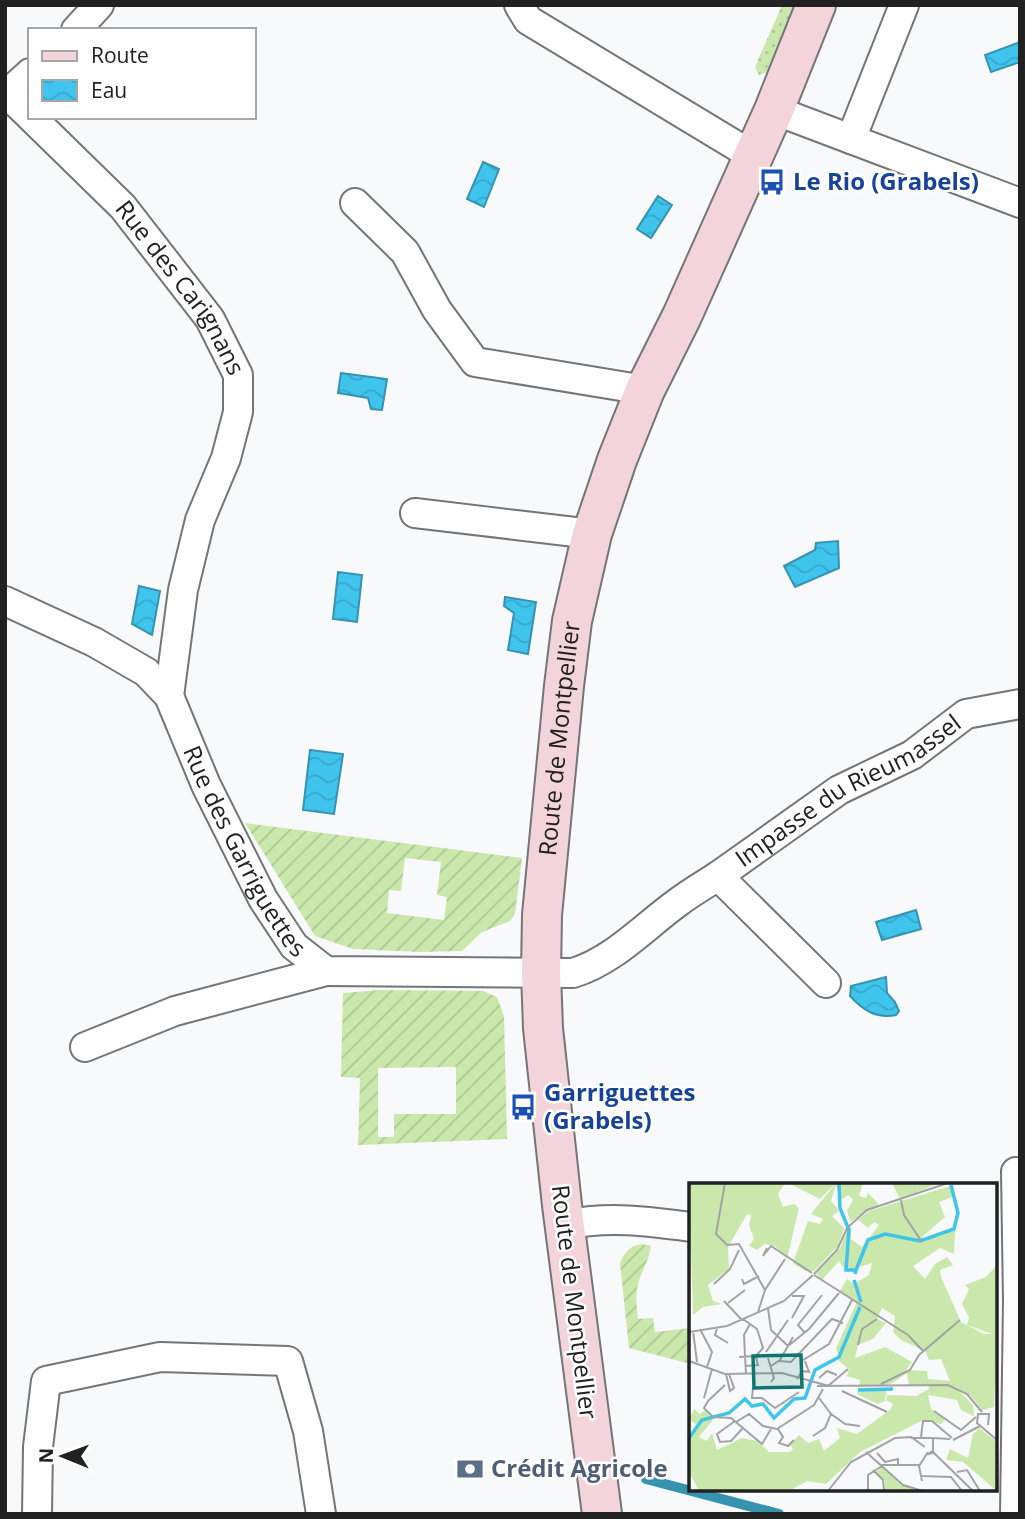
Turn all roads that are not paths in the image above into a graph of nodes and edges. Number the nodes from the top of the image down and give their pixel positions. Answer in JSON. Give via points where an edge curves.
{"nodes":[{"id":1,"x":99,"y":5,"type":"edge"},
{"id":2,"x":519,"y":5,"type":"edge"},
{"id":3,"x":816,"y":5,"type":"edge"},
{"id":4,"x":904,"y":5,"type":"edge"},
{"id":5,"x":78,"y":28,"type":"edge"},
{"id":6,"x":28,"y":75,"type":"edge"},
{"id":7,"x":6,"y":93,"type":"edge"},
{"id":8,"x":774,"y":110,"type":"junction"},
{"id":9,"x":28,"y":115,"type":"edge"},
{"id":10,"x":32,"y":119,"type":"edge"},
{"id":11,"x":850,"y":139,"type":"junction"},
{"id":12,"x":753,"y":156,"type":"junction"},
{"id":13,"x":355,"y":202,"type":"dead end"},
{"id":14,"x":1020,"y":203,"type":"edge"},
{"id":15,"x":645,"y":390,"type":"junction"},
{"id":16,"x":415,"y":513,"type":"dead end"},
{"id":17,"x":592,"y":534,"type":"junction"},
{"id":18,"x":5,"y":601,"type":"edge"},
{"id":19,"x":169,"y":696,"type":"junction"},
{"id":20,"x":1020,"y":704,"type":"edge"},
{"id":21,"x":718,"y":876,"type":"junction"},
{"id":22,"x":326,"y":971,"type":"junction"},
{"id":23,"x":541,"y":973,"type":"junction"},
{"id":24,"x":825,"y":984,"type":"dead end"},
{"id":25,"x":85,"y":1047,"type":"dead end"},
{"id":26,"x":1016,"y":1172,"type":"dead end"},
{"id":27,"x":564,"y":1225,"type":"junction"},
{"id":28,"x":689,"y":1227,"type":"edge"},
{"id":29,"x":1007,"y":1299,"type":"edge"},
{"id":30,"x":37,"y":1514,"type":"edge"},
{"id":31,"x":321,"y":1514,"type":"edge"},
{"id":32,"x":601,"y":1514,"type":"edge"},
{"id":33,"x":1015,"y":1514,"type":"edge"}],
"edges":[{"from":1,"to":5,"type":"street"},
{"from":2,"to":12,"type":"street","via":[[528,20]]},
{"from":3,"to":8,"type":"street","name":"Route de Montpellier"},
{"from":4,"to":11,"type":"street"},
{"from":6,"to":7,"type":"street","name":"Rue des Carignans"},
{"from":7,"to":9,"type":"street","name":"Rue des Carignans"},
{"from":8,"to":11,"type":"street"},
{"from":8,"to":12,"type":"street","name":"Route de Montpellier"},
{"from":10,"to":19,"type":"street","name":"Rue des Carignans","via":[[123,208],[210,318],[238,375],[238,412],[226,458],[200,520],[183,590]]},
{"from":11,"to":14,"type":"street"},
{"from":12,"to":15,"type":"street","name":"Route de Montpellier"},
{"from":13,"to":15,"type":"street","via":[[405,253],[437,310],[475,362]]},
{"from":15,"to":17,"type":"street","name":"Route de Montpellier"},
{"from":16,"to":17,"type":"street"},
{"from":17,"to":23,"type":"street","name":"Route de Montpellier","via":[[576,601],[564,686],[542,915]]},
{"from":18,"to":19,"type":"street","name":"Rue des Garriguettes","via":[[146,672]]},
{"from":19,"to":22,"type":"street","name":"Rue des Garriguettes","via":[[206,785],[263,899],[294,946]]},
{"from":20,"to":21,"type":"street","name":"Impasse du Rieumassel","via":[[966,714],[912,755],[839,790]]},
{"from":21,"to":23,"type":"street","name":"Impasse du Rieumassel","via":[[587,969]]},
{"from":21,"to":24,"type":"street"},
{"from":22,"to":23,"type":"street","name":"Rue des Garriguettes"},
{"from":22,"to":25,"type":"street","via":[[175,1011]]},
{"from":23,"to":27,"type":"street","name":"Route de Montpellier"},
{"from":26,"to":29,"type":"street"},
{"from":27,"to":28,"type":"street","via":[[633,1219]]},
{"from":27,"to":32,"type":"street","name":"Route de Montpellier"},
{"from":29,"to":33,"type":"street"},
{"from":30,"to":31,"type":"street","via":[[37,1447],[46,1381],[160,1357],[288,1361],[307,1431]]}]}
